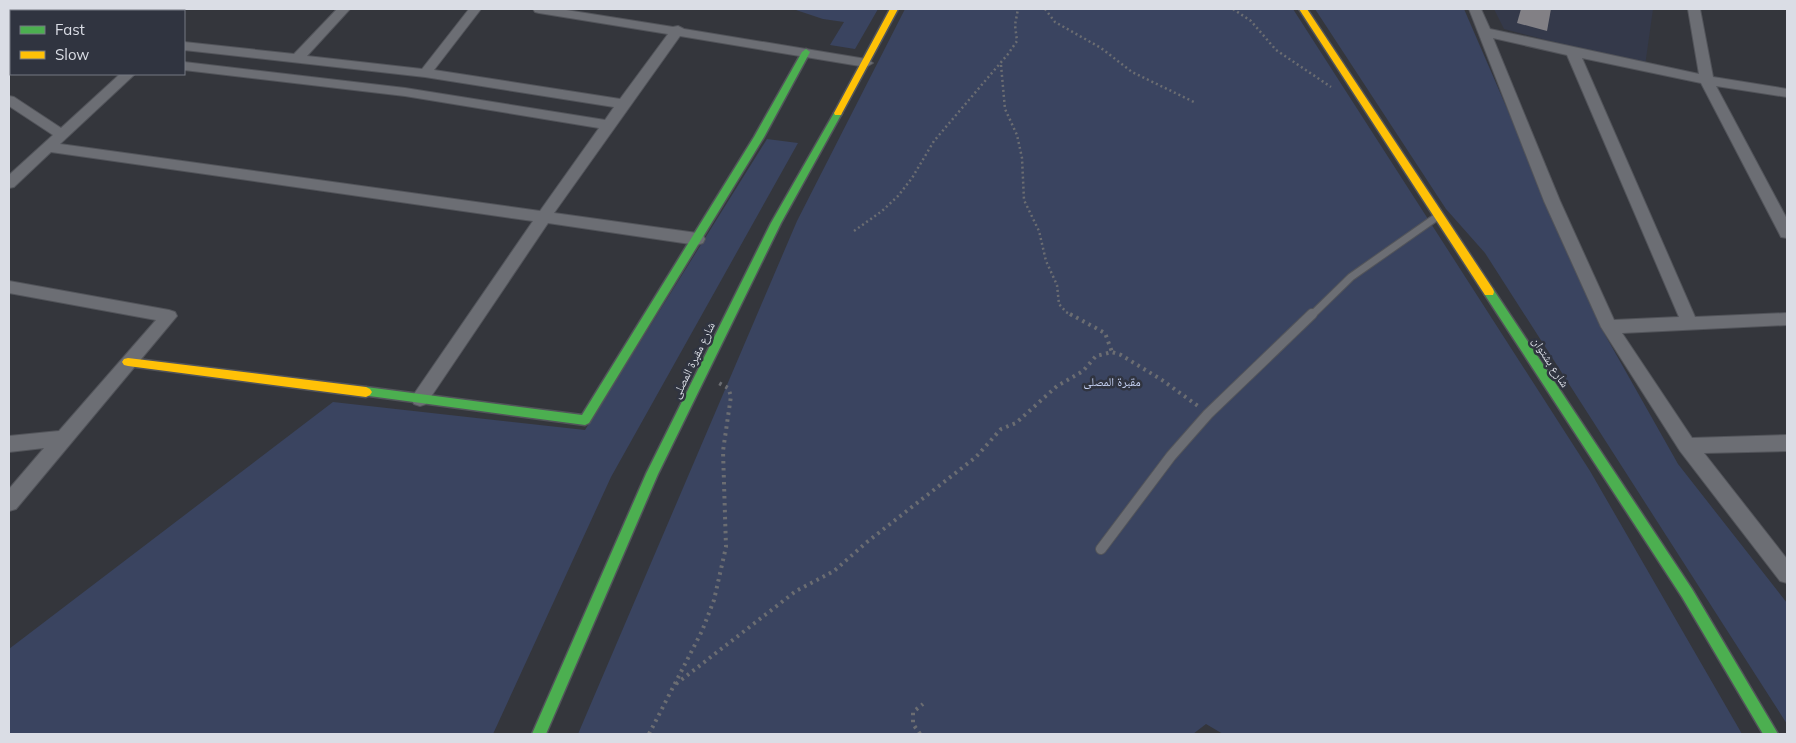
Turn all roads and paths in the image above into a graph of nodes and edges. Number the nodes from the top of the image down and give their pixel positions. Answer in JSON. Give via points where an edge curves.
{"nodes":[{"id":1,"x":344,"y":9,"type":"edge"},
{"id":2,"x":475,"y":9,"type":"edge"},
{"id":3,"x":539,"y":9,"type":"edge"},
{"id":4,"x":894,"y":9,"type":"edge"},
{"id":5,"x":1018,"y":9,"type":"edge"},
{"id":6,"x":1045,"y":9,"type":"edge"},
{"id":7,"x":1233,"y":9,"type":"edge"},
{"id":8,"x":1303,"y":9,"type":"edge"},
{"id":9,"x":1474,"y":9,"type":"edge"},
{"id":10,"x":1694,"y":9,"type":"edge"},
{"id":11,"x":678,"y":30,"type":"junction"},
{"id":12,"x":1484,"y":32,"type":"junction"},
{"id":13,"x":185,"y":46,"type":"edge"},
{"id":14,"x":806,"y":52,"type":"junction"},
{"id":15,"x":1573,"y":53,"type":"junction"},
{"id":16,"x":298,"y":59,"type":"junction"},
{"id":17,"x":866,"y":62,"type":"junction"},
{"id":18,"x":1001,"y":65,"type":"junction"},
{"id":19,"x":185,"y":66,"type":"edge"},
{"id":20,"x":425,"y":73,"type":"junction"},
{"id":21,"x":127,"y":75,"type":"edge"},
{"id":22,"x":1707,"y":81,"type":"junction"},
{"id":23,"x":1358,"y":92,"type":"junction"},
{"id":24,"x":1787,"y":92,"type":"edge"},
{"id":25,"x":9,"y":100,"type":"edge"},
{"id":26,"x":1196,"y":103,"type":"dead end"},
{"id":27,"x":622,"y":104,"type":"junction"},
{"id":28,"x":608,"y":125,"type":"junction"},
{"id":29,"x":61,"y":134,"type":"junction"},
{"id":30,"x":47,"y":146,"type":"junction"},
{"id":31,"x":9,"y":183,"type":"edge"},
{"id":32,"x":544,"y":216,"type":"junction"},
{"id":33,"x":1438,"y":216,"type":"junction"},
{"id":34,"x":854,"y":232,"type":"dead end"},
{"id":35,"x":1787,"y":233,"type":"edge"},
{"id":36,"x":696,"y":238,"type":"junction"},
{"id":37,"x":9,"y":287,"type":"edge"},
{"id":38,"x":1787,"y":320,"type":"edge"},
{"id":39,"x":1690,"y":324,"type":"junction"},
{"id":40,"x":1609,"y":327,"type":"junction"},
{"id":41,"x":1112,"y":352,"type":"junction"},
{"id":42,"x":128,"y":362,"type":"junction"},
{"id":43,"x":699,"y":379,"type":"junction"},
{"id":44,"x":420,"y":399,"type":"junction"},
{"id":45,"x":1208,"y":414,"type":"junction"},
{"id":46,"x":64,"y":438,"type":"junction"},
{"id":47,"x":1787,"y":443,"type":"edge"},
{"id":48,"x":9,"y":444,"type":"edge"},
{"id":49,"x":1688,"y":446,"type":"junction"},
{"id":50,"x":9,"y":503,"type":"edge"},
{"id":51,"x":1101,"y":549,"type":"dead end"},
{"id":52,"x":1787,"y":574,"type":"edge"},
{"id":53,"x":676,"y":684,"type":"junction"},
{"id":54,"x":923,"y":704,"type":"dead end"},
{"id":55,"x":539,"y":734,"type":"edge"},
{"id":56,"x":649,"y":734,"type":"edge"},
{"id":57,"x":920,"y":734,"type":"edge"},
{"id":58,"x":1771,"y":734,"type":"edge"}],
"edges":[{"from":1,"to":16,"type":"street"},
{"from":2,"to":20,"type":"street"},
{"from":3,"to":11,"type":"street"},
{"from":4,"to":17,"type":"street","name":"شارع مقبرة المصلى"},
{"from":5,"to":18,"type":"path","via":[[1017,41]]},
{"from":6,"to":26,"type":"path","via":[[1055,22],[1101,48],[1132,72]]},
{"from":7,"to":23,"type":"path","via":[[1251,21],[1276,50],[1310,73],[1332,87]]},
{"from":8,"to":23,"type":"street","name":"شارع بشتوان"},
{"from":9,"to":12,"type":"street"},
{"from":10,"to":22,"type":"street"},
{"from":11,"to":14,"type":"street"},
{"from":11,"to":27,"type":"street"},
{"from":12,"to":15,"type":"street"},
{"from":12,"to":40,"type":"street","via":[[1552,201]]},
{"from":13,"to":16,"type":"street"},
{"from":14,"to":17,"type":"street"},
{"from":14,"to":36,"type":"street","via":[[759,137]]},
{"from":15,"to":22,"type":"street"},
{"from":15,"to":39,"type":"street"},
{"from":16,"to":20,"type":"street"},
{"from":17,"to":43,"type":"street","name":"شارع مقبرة المصلى","via":[[776,223]]},
{"from":18,"to":34,"type":"path","via":[[935,140],[900,194],[877,217]]},
{"from":18,"to":41,"type":"path","via":[[1005,109],[1017,135],[1022,158],[1024,200],[1039,231],[1046,261],[1057,285],[1059,304],[1066,312],[1105,333]]},
{"from":19,"to":28,"type":"street","via":[[404,92]]},
{"from":20,"to":27,"type":"street"},
{"from":21,"to":29,"type":"street"},
{"from":22,"to":24,"type":"street"},
{"from":22,"to":35,"type":"street"},
{"from":23,"to":33,"type":"street","name":"شارع بشتوان"},
{"from":25,"to":29,"type":"street"},
{"from":27,"to":28,"type":"street"},
{"from":28,"to":32,"type":"street"},
{"from":29,"to":30,"type":"street"},
{"from":30,"to":31,"type":"street"},
{"from":30,"to":32,"type":"street"},
{"from":32,"to":36,"type":"street"},
{"from":32,"to":44,"type":"street"},
{"from":33,"to":45,"type":"lane","via":[[1351,277]]},
{"from":33,"to":58,"type":"street","name":"شارع بشتوان","via":[[1687,593]]},
{"from":36,"to":44,"type":"street","via":[[586,420]]},
{"from":37,"to":42,"type":"street","via":[[169,316]]},
{"from":38,"to":39,"type":"street"},
{"from":39,"to":40,"type":"street"},
{"from":40,"to":49,"type":"street"},
{"from":41,"to":45,"type":"path","via":[[1130,359]]},
{"from":41,"to":53,"type":"path","via":[[1096,356],[1083,371],[1057,386],[1016,423],[1002,428],[976,457],[834,571],[796,591]]},
{"from":42,"to":44,"type":"street"},
{"from":42,"to":46,"type":"street"},
{"from":43,"to":53,"type":"path","via":[[728,388],[731,396],[723,451],[726,548],[714,600]]},
{"from":43,"to":55,"type":"street","name":"شارع مقبرة المصلى","via":[[652,474]]},
{"from":45,"to":51,"type":"lane","via":[[1171,456]]},
{"from":46,"to":48,"type":"street"},
{"from":46,"to":50,"type":"street"},
{"from":47,"to":49,"type":"street"},
{"from":49,"to":52,"type":"street"},
{"from":53,"to":56,"type":"path"},
{"from":54,"to":57,"type":"path","via":[[913,712],[913,724]]}]}
